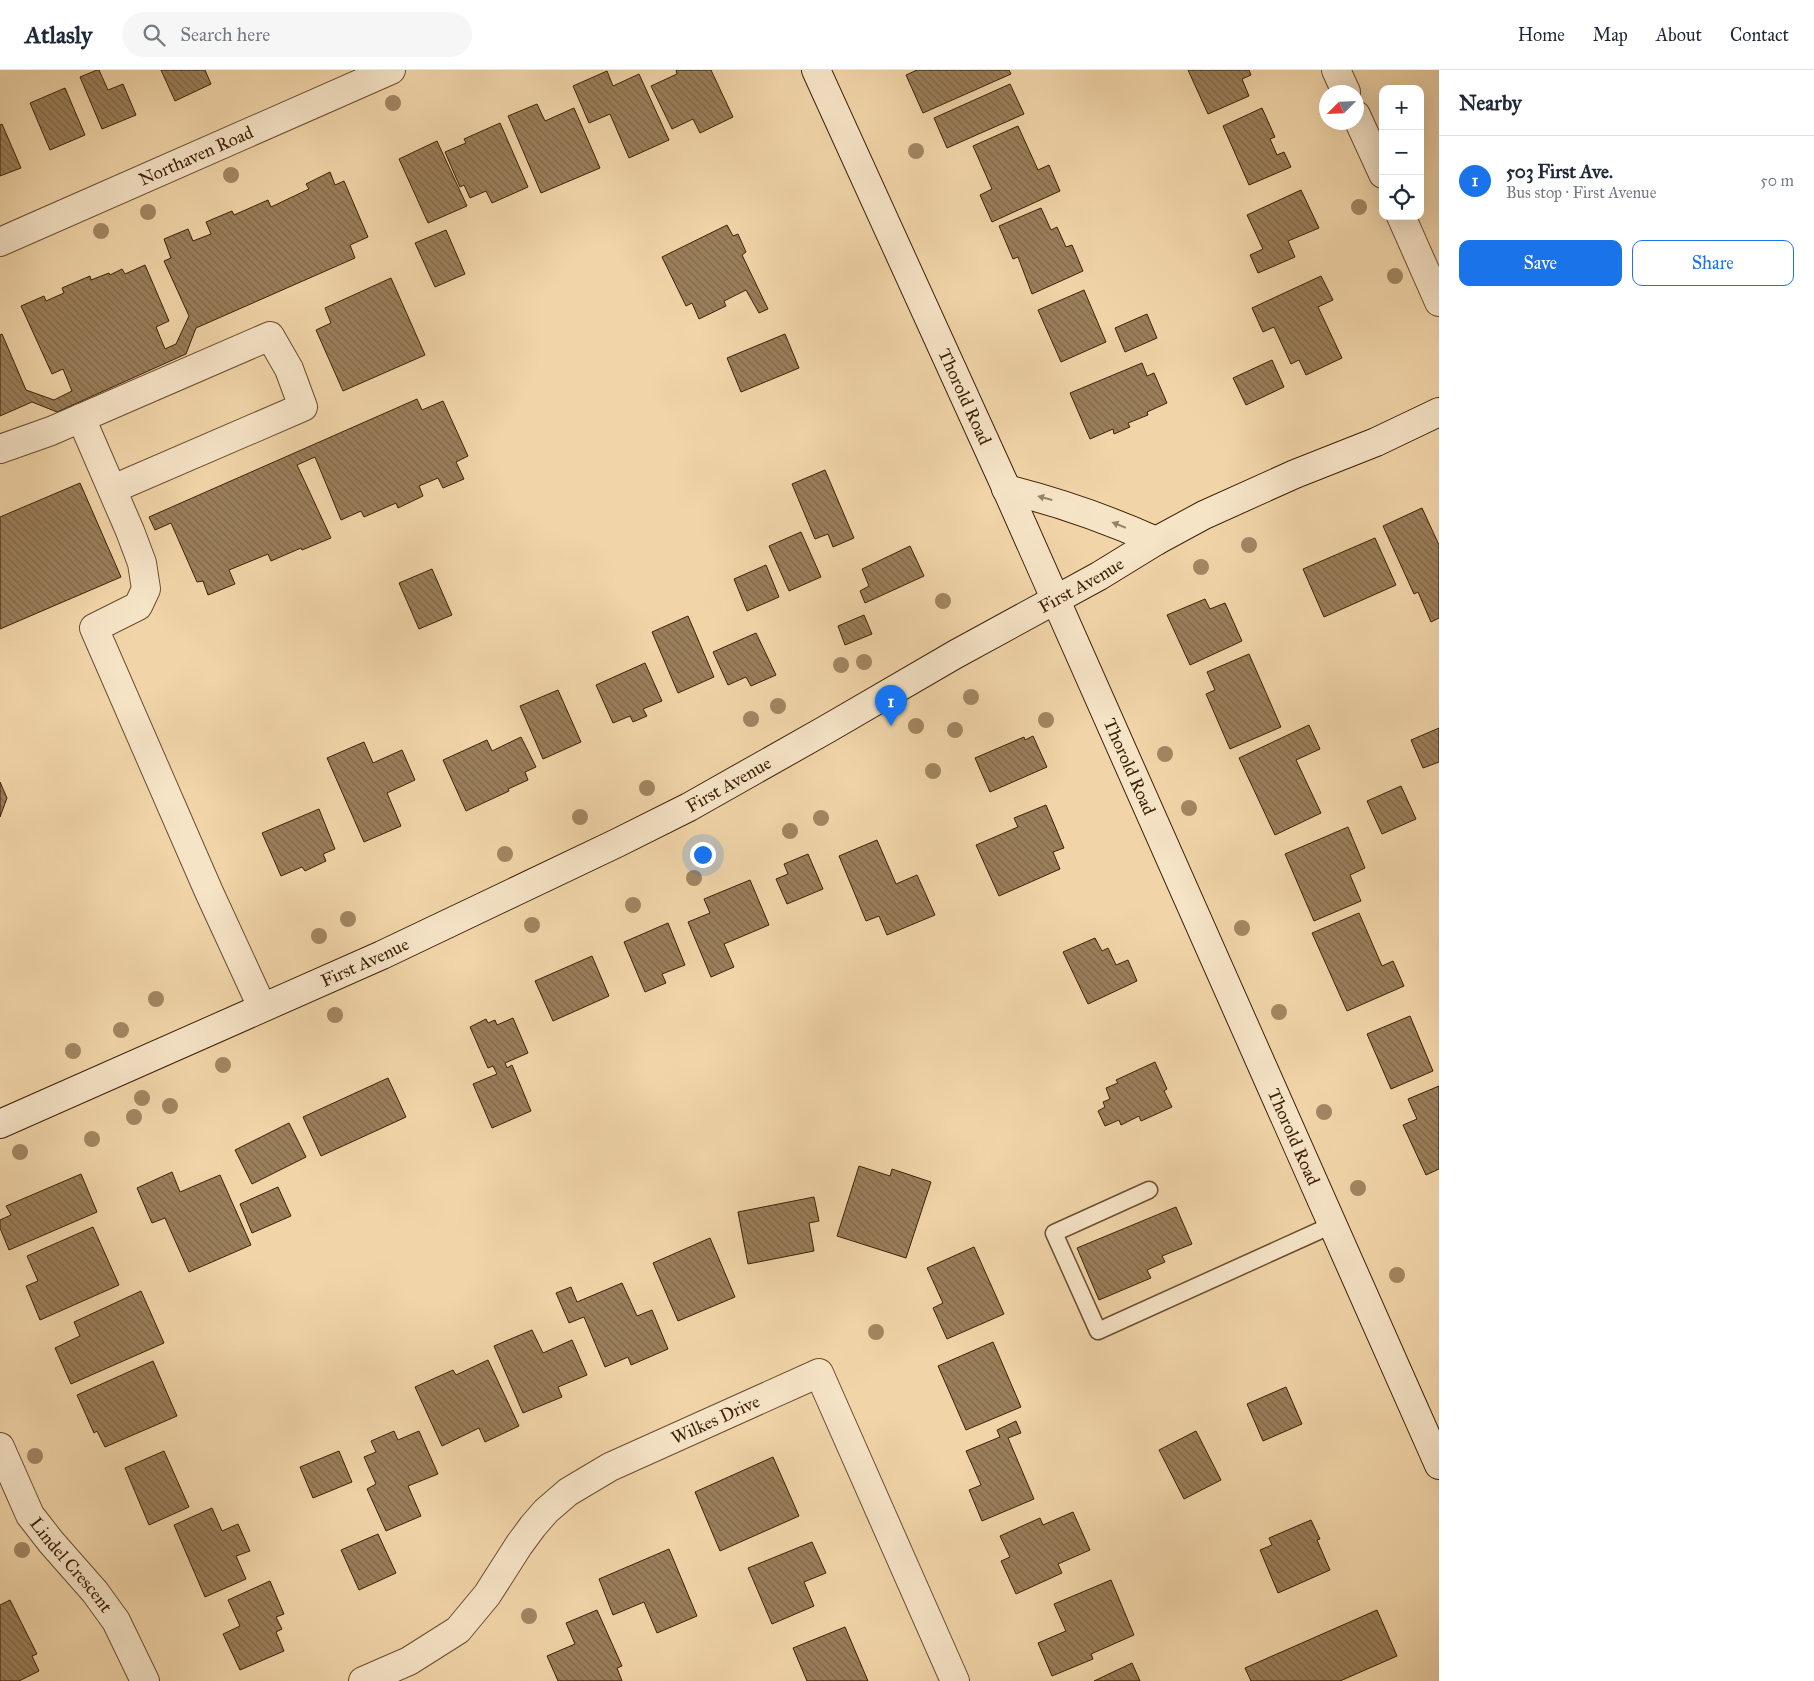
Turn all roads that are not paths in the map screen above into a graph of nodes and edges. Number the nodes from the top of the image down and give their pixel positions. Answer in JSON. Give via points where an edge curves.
{"nodes":[{"id":1,"x":391,"y":70,"type":"edge"},
{"id":2,"x":816,"y":70,"type":"edge"},
{"id":3,"x":1336,"y":70,"type":"edge"},
{"id":4,"x":1343,"y":85,"type":"edge"},
{"id":5,"x":1363,"y":130,"type":"edge"},
{"id":6,"x":1379,"y":165,"type":"edge"},
{"id":7,"x":1403,"y":220,"type":"edge"},
{"id":8,"x":0,"y":242,"type":"edge"},
{"id":9,"x":1439,"y":302,"type":"edge"},
{"id":10,"x":1439,"y":412,"type":"edge"},
{"id":11,"x":81,"y":418,"type":"junction"},
{"id":12,"x":0,"y":450,"type":"edge"},
{"id":13,"x":113,"y":489,"type":"junction"},
{"id":14,"x":1006,"y":489,"type":"junction"},
{"id":15,"x":1156,"y":541,"type":"junction"},
{"id":16,"x":1055,"y":600,"type":"junction"},
{"id":17,"x":262,"y":1007,"type":"junction"},
{"id":18,"x":0,"y":1124,"type":"edge"},
{"id":19,"x":1149,"y":1190,"type":"dead end"},
{"id":20,"x":1332,"y":1225,"type":"junction"},
{"id":21,"x":0,"y":1447,"type":"edge"},
{"id":22,"x":1439,"y":1465,"type":"edge"},
{"id":23,"x":145,"y":1681,"type":"edge"},
{"id":24,"x":363,"y":1681,"type":"edge"},
{"id":25,"x":954,"y":1681,"type":"edge"}],
"edges":[{"from":1,"to":8,"type":"street","name":"Northaven Road"},
{"from":2,"to":14,"type":"street","name":"Thorold Road"},
{"from":3,"to":4,"type":"street"},
{"from":5,"to":6,"type":"street"},
{"from":7,"to":9,"type":"street"},
{"from":10,"to":15,"type":"street","name":"First Avenue","via":[[1204,515]]},
{"from":11,"to":12,"type":"street"},
{"from":11,"to":13,"type":"street"},
{"from":11,"to":13,"type":"street","via":[[270,336],[289,369],[303,407]]},
{"from":13,"to":17,"type":"street","via":[[142,563],[146,589],[138,606],[94,628]]},
{"from":15,"to":14,"type":"street","one_way":true,"via":[[1053,500]]},
{"from":14,"to":16,"type":"street","name":"Thorold Road"},
{"from":15,"to":16,"type":"street","name":"First Avenue"},
{"from":16,"to":17,"type":"street","name":"First Avenue","via":[[689,807],[382,955]]},
{"from":16,"to":20,"type":"street","name":"Thorold Road"},
{"from":17,"to":18,"type":"street","name":"First Avenue"},
{"from":19,"to":20,"type":"lane","via":[[1054,1233],[1098,1331]]},
{"from":20,"to":22,"type":"street","name":"Thorold Road"},
{"from":21,"to":23,"type":"street","name":"Lindel Crescent","via":[[30,1515],[116,1621]]},
{"from":24,"to":25,"type":"street","name":"Wilkes Drive","via":[[409,1660],[458,1630],[487,1595],[534,1526],[568,1492],[610,1467],[820,1373]]}]}
